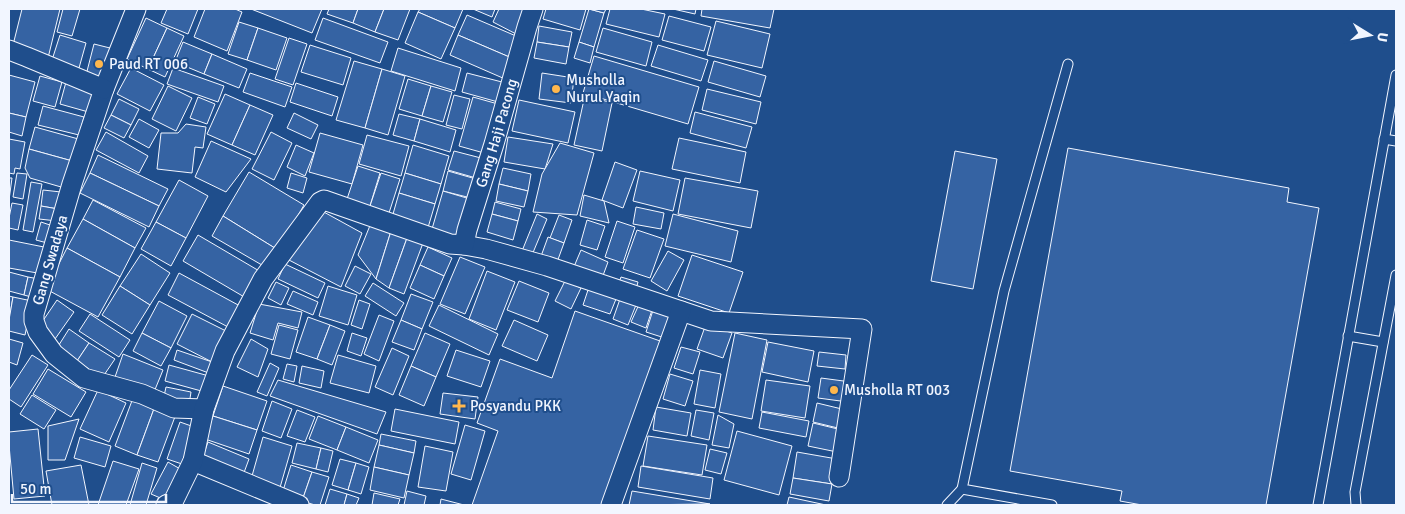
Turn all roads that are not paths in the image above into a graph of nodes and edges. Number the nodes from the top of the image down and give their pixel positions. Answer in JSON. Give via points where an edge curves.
{"nodes":[{"id":1,"x":136,"y":9,"type":"edge"},
{"id":2,"x":533,"y":9,"type":"edge"},
{"id":3,"x":9,"y":50,"type":"edge"},
{"id":4,"x":1068,"y":64,"type":"dead end"},
{"id":5,"x":1396,"y":75,"type":"edge"},
{"id":6,"x":104,"y":89,"type":"junction"},
{"id":7,"x":1384,"y":139,"type":"junction"},
{"id":8,"x":1396,"y":141,"type":"edge"},
{"id":9,"x":457,"y":244,"type":"junction"},
{"id":10,"x":1396,"y":275,"type":"edge"},
{"id":11,"x":681,"y":311,"type":"junction"},
{"id":12,"x":1348,"y":336,"type":"junction"},
{"id":13,"x":1383,"y":342,"type":"junction"},
{"id":14,"x":204,"y":409,"type":"junction"},
{"id":15,"x":192,"y":461,"type":"junction"},
{"id":16,"x":839,"y":477,"type":"dead end"},
{"id":17,"x":962,"y":489,"type":"junction"},
{"id":18,"x":169,"y":504,"type":"edge"},
{"id":19,"x":299,"y":505,"type":"edge"},
{"id":20,"x":612,"y":505,"type":"edge"},
{"id":21,"x":946,"y":505,"type":"edge"},
{"id":22,"x":1052,"y":505,"type":"edge"},
{"id":23,"x":1318,"y":505,"type":"edge"},
{"id":24,"x":1356,"y":505,"type":"edge"}],
"edges":[{"from":1,"to":6,"type":"street","name":"Gang Swadaya"},
{"from":2,"to":9,"type":"street","name":"Gang Haji Pacong","via":[[467,230]]},
{"from":3,"to":6,"type":"street"},
{"from":4,"to":17,"type":"lane","via":[[1004,291]]},
{"from":5,"to":7,"type":"lane"},
{"from":6,"to":14,"type":"street","name":"Gang Swadaya","via":[[72,184],[34,322],[54,354],[84,378],[142,394],[174,408]]},
{"from":7,"to":8,"type":"lane"},
{"from":7,"to":12,"type":"lane"},
{"from":9,"to":11,"type":"street","via":[[547,266]]},
{"from":9,"to":14,"type":"street","via":[[324,200],[320,202],[263,279],[225,351]]},
{"from":10,"to":13,"type":"lane"},
{"from":11,"to":16,"type":"street","via":[[711,321],[862,329]]},
{"from":11,"to":20,"type":"street"},
{"from":12,"to":13,"type":"lane"},
{"from":12,"to":23,"type":"lane"},
{"from":13,"to":24,"type":"lane","via":[[1355,492]]},
{"from":14,"to":15,"type":"street"},
{"from":15,"to":18,"type":"street"},
{"from":15,"to":19,"type":"street"},
{"from":17,"to":21,"type":"lane"},
{"from":17,"to":22,"type":"lane"}]}
